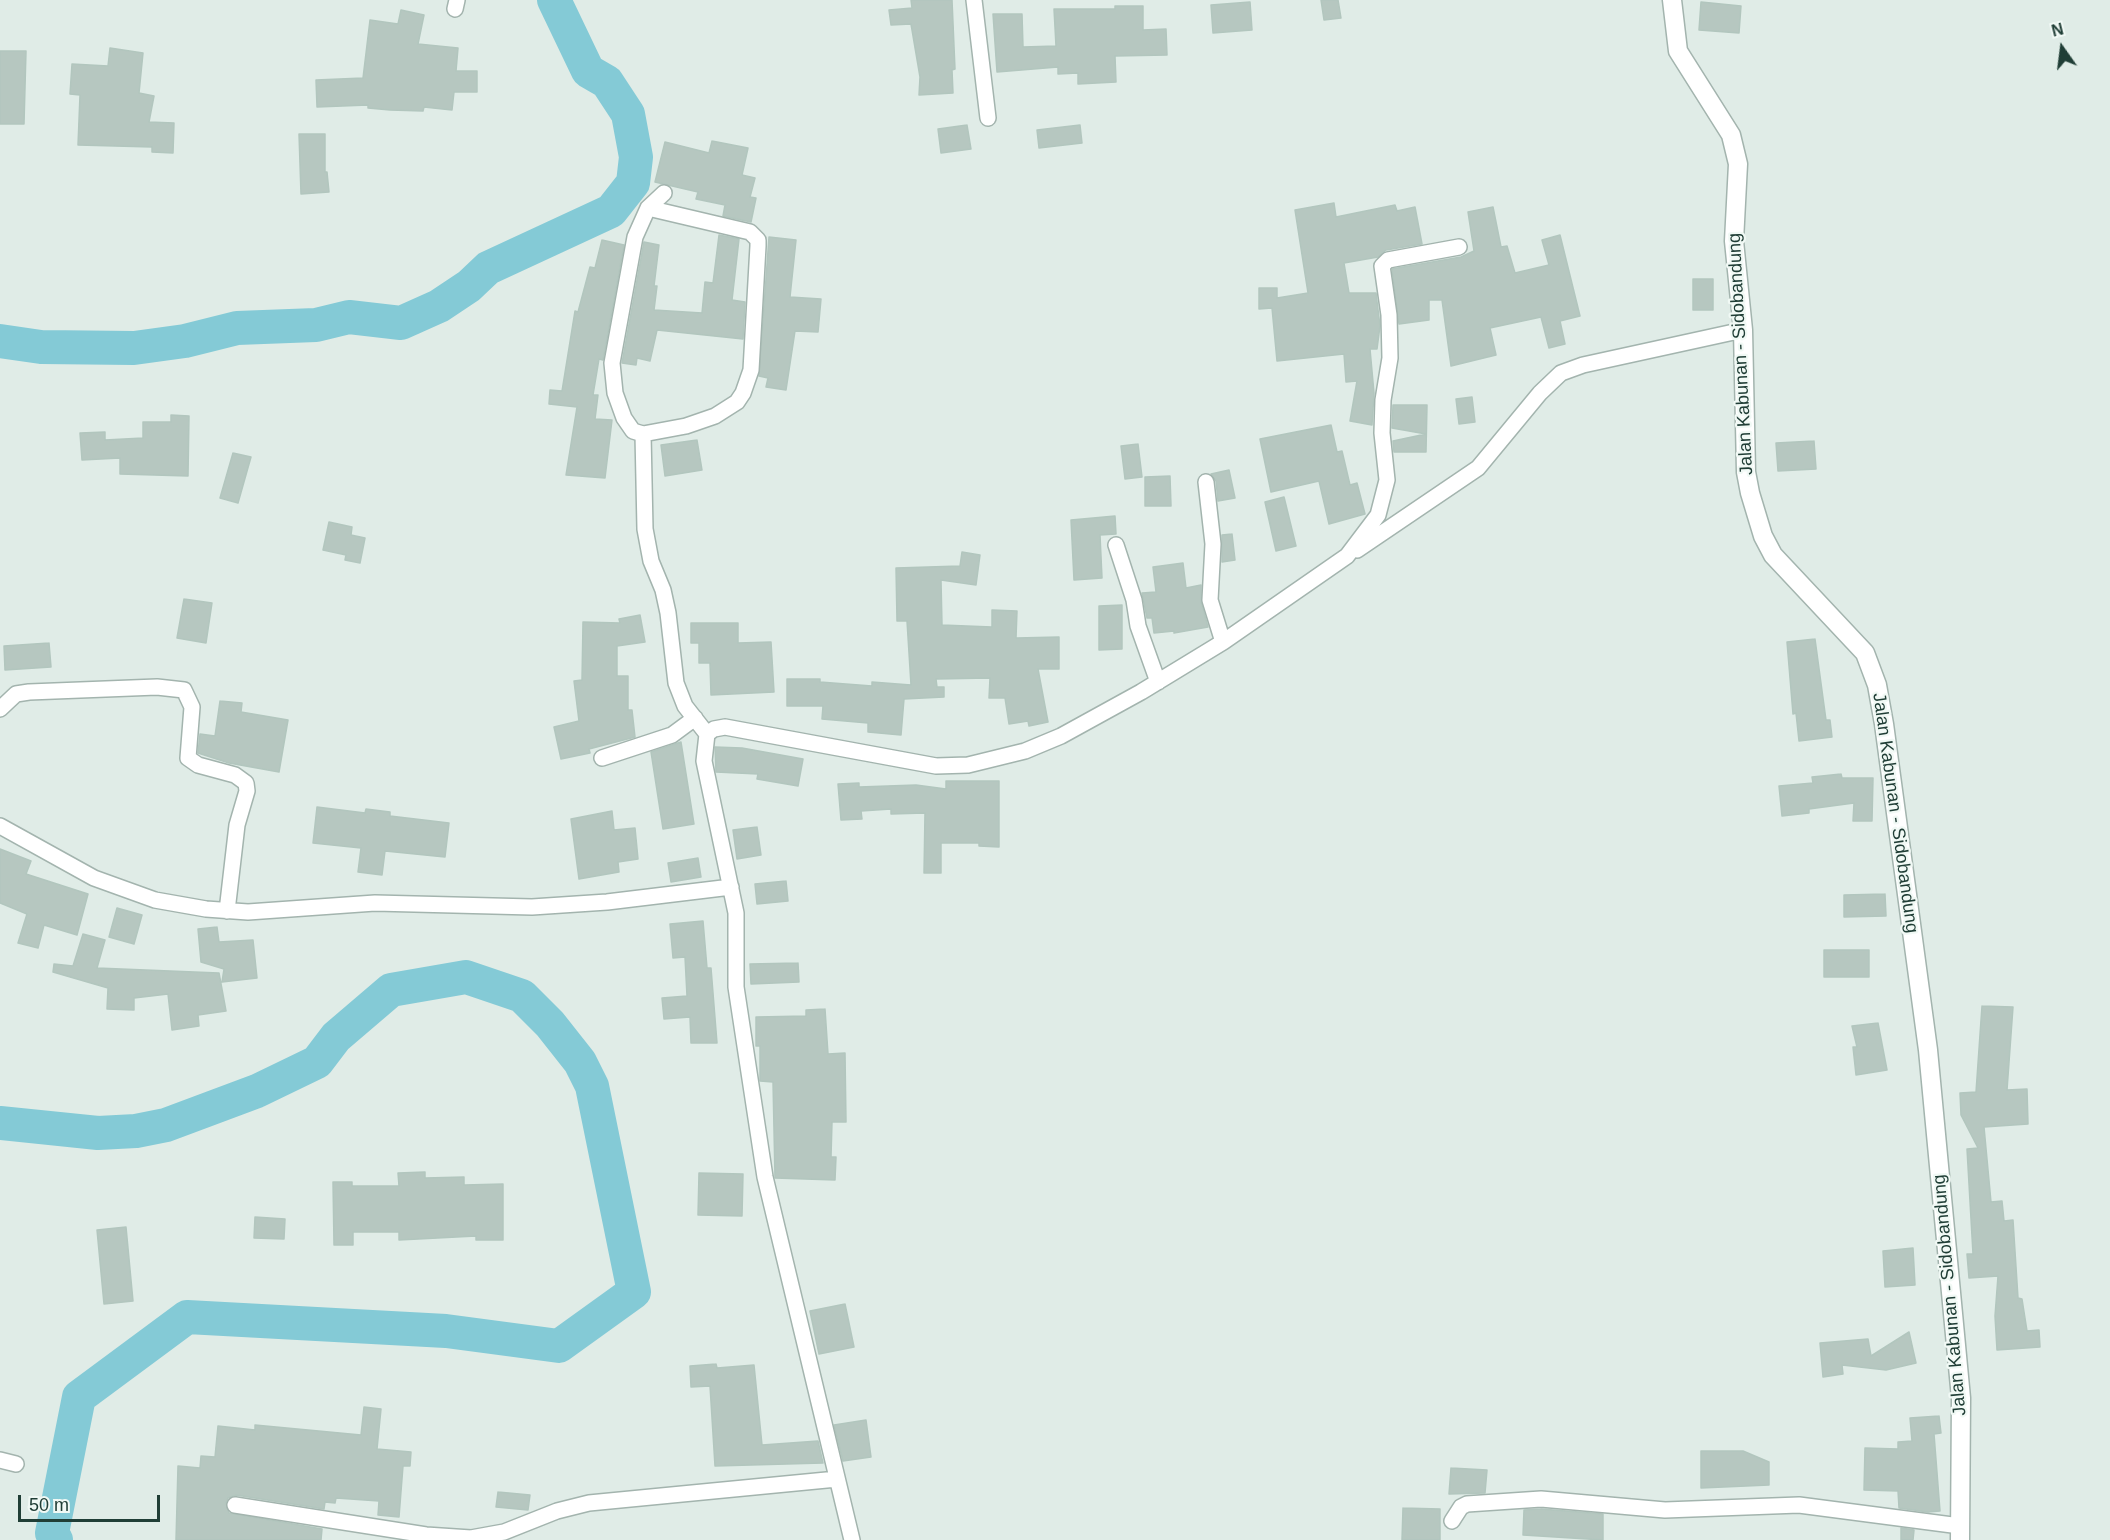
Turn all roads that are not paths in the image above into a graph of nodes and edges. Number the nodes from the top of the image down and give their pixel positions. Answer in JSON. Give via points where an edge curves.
{"nodes":[{"id":1,"x":974,"y":0,"type":"edge"},
{"id":2,"x":1672,"y":0,"type":"edge"},
{"id":3,"x":988,"y":118,"type":"dead end"},
{"id":4,"x":664,"y":193,"type":"dead end"},
{"id":5,"x":648,"y":208,"type":"junction"},
{"id":6,"x":1459,"y":247,"type":"dead end"},
{"id":7,"x":1743,"y":330,"type":"junction"},
{"id":8,"x":643,"y":434,"type":"junction"},
{"id":9,"x":1206,"y":482,"type":"dead end"},
{"id":10,"x":1116,"y":545,"type":"dead end"},
{"id":11,"x":1347,"y":556,"type":"junction"},
{"id":12,"x":1223,"y":642,"type":"junction"},
{"id":13,"x":1158,"y":682,"type":"junction"},
{"id":14,"x":0,"y":709,"type":"edge"},
{"id":15,"x":695,"y":718,"type":"junction"},
{"id":16,"x":707,"y":734,"type":"junction"},
{"id":17,"x":602,"y":758,"type":"dead end"},
{"id":18,"x":0,"y":826,"type":"edge"},
{"id":19,"x":731,"y":887,"type":"junction"},
{"id":20,"x":226,"y":911,"type":"junction"},
{"id":21,"x":0,"y":1460,"type":"edge"},
{"id":22,"x":16,"y":1464,"type":"dead end"},
{"id":23,"x":837,"y":1479,"type":"junction"},
{"id":24,"x":236,"y":1505,"type":"dead end"},
{"id":25,"x":1452,"y":1521,"type":"dead end"},
{"id":26,"x":1960,"y":1533,"type":"edge"},
{"id":27,"x":852,"y":1540,"type":"edge"}],
"edges":[{"from":1,"to":3,"type":"street"},
{"from":2,"to":7,"type":"street","name":"Jalan Kabunan - Sidobandung","via":[[1678,51],[1734,144],[1739,184],[1734,241]]},
{"from":4,"to":5,"type":"street"},
{"from":5,"to":8,"type":"street","via":[[635,237],[612,363],[615,393],[624,418],[633,430]]},
{"from":5,"to":8,"type":"street","via":[[750,232],[758,246],[752,370],[744,393],[715,416]]},
{"from":6,"to":11,"type":"street","via":[[1388,260],[1382,266],[1390,341],[1383,433],[1387,480],[1378,515]]},
{"from":7,"to":11,"type":"street","via":[[1561,372],[1478,468]]},
{"from":7,"to":26,"type":"street","name":"Jalan Kabunan - Sidobandung","via":[[1747,477],[1763,536],[1778,561],[1865,653],[1884,724],[1928,1050],[1962,1413]]},
{"from":8,"to":15,"type":"street","via":[[648,546],[668,613],[676,683],[685,706]]},
{"from":9,"to":12,"type":"street","via":[[1213,544],[1210,600]]},
{"from":10,"to":13,"type":"street"},
{"from":11,"to":12,"type":"street"},
{"from":12,"to":13,"type":"street"},
{"from":13,"to":16,"type":"street","via":[[1061,736],[992,760],[953,767],[725,727]]},
{"from":14,"to":20,"type":"street","via":[[16,694],[29,692],[157,687],[184,690],[192,707],[188,758],[246,783]]},
{"from":15,"to":16,"type":"street"},
{"from":15,"to":17,"type":"street","via":[[672,735]]},
{"from":16,"to":19,"type":"street","via":[[706,776]]},
{"from":18,"to":20,"type":"street","via":[[84,873],[134,893],[181,906]]},
{"from":19,"to":20,"type":"street","via":[[532,907],[375,903]]},
{"from":19,"to":23,"type":"street","via":[[736,913],[736,987],[765,1177]]},
{"from":21,"to":22,"type":"street"},
{"from":23,"to":24,"type":"street","via":[[589,1503],[504,1532],[471,1538]]},
{"from":23,"to":27,"type":"street"},
{"from":25,"to":26,"type":"street","via":[[1467,1504],[1541,1499],[1665,1510],[1799,1505]]}]}
